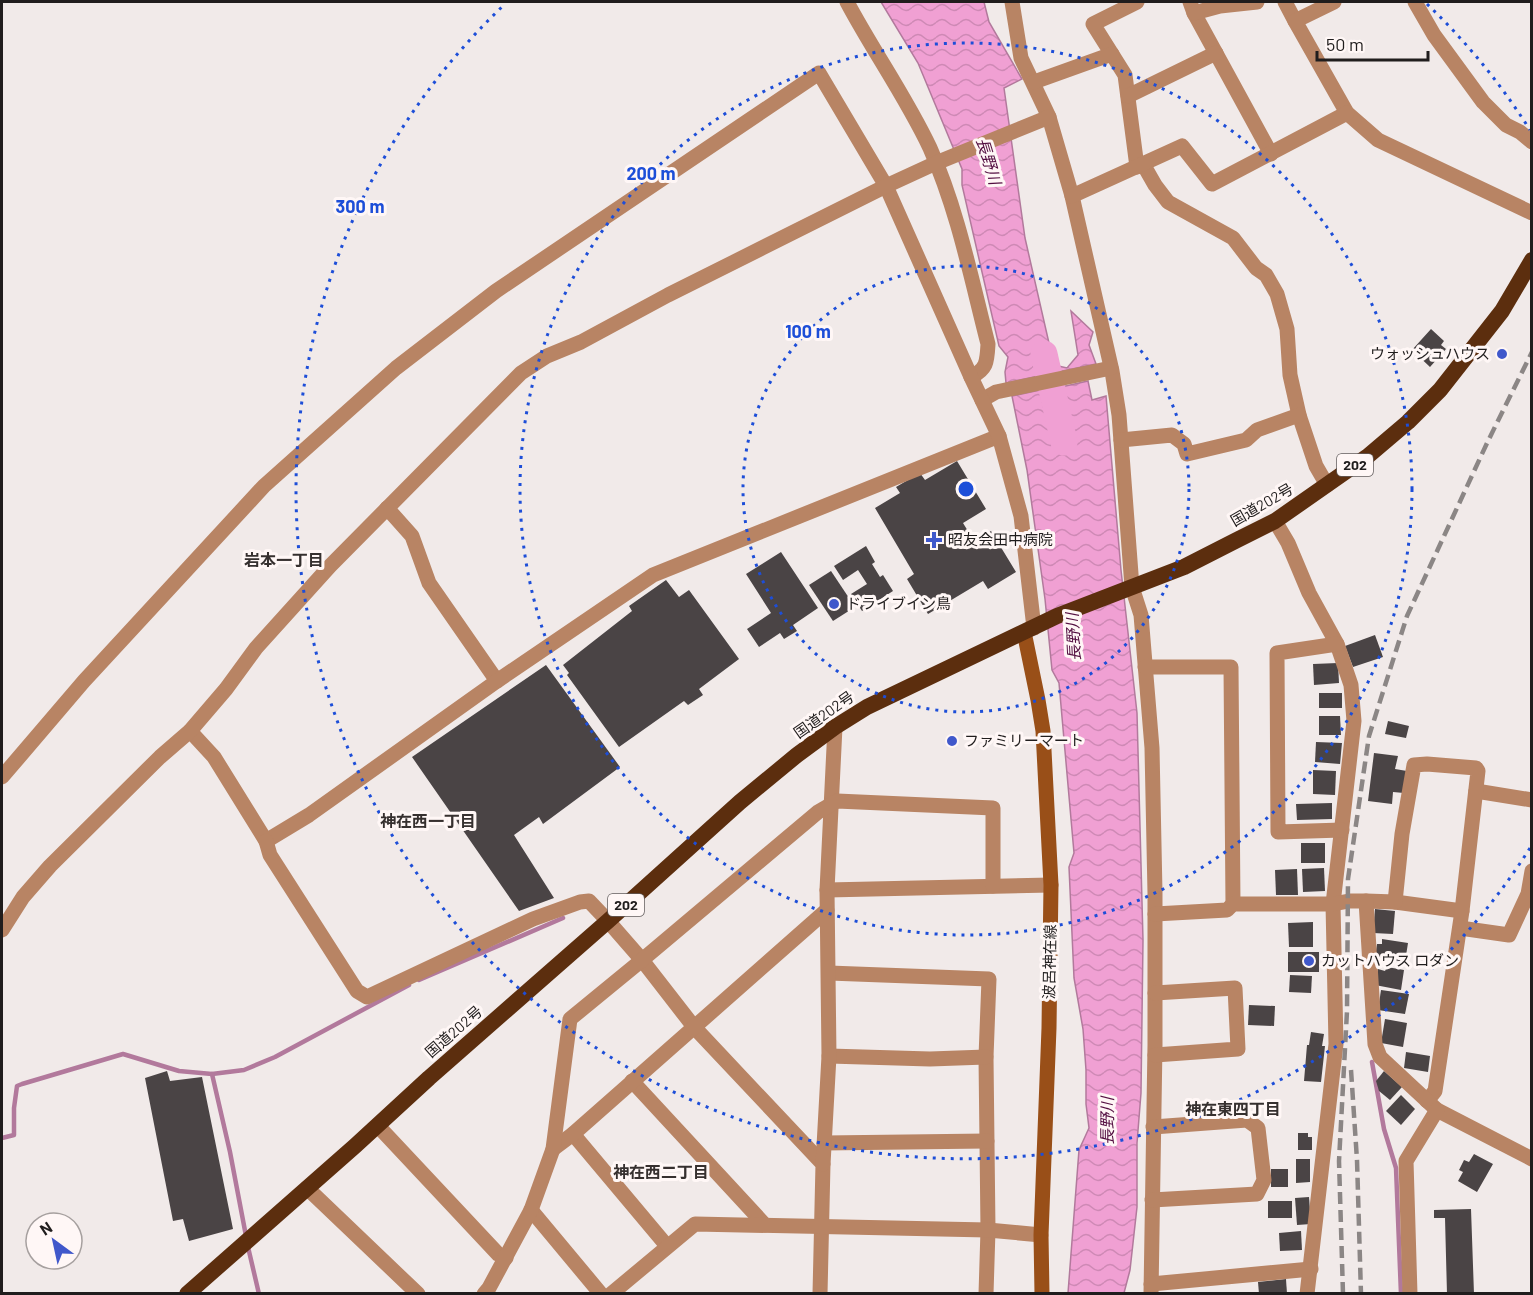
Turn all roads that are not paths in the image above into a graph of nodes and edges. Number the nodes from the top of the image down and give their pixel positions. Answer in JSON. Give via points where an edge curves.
{"nodes":[{"id":1,"x":847,"y":2,"type":"edge"},
{"id":2,"x":1012,"y":2,"type":"edge"},
{"id":3,"x":1137,"y":2,"type":"edge"},
{"id":4,"x":1257,"y":2,"type":"edge"},
{"id":5,"x":1285,"y":2,"type":"edge"},
{"id":6,"x":1415,"y":2,"type":"edge"},
{"id":7,"x":1330,"y":3,"type":"edge"},
{"id":8,"x":1192,"y":7,"type":"edge"},
{"id":9,"x":1295,"y":21,"type":"junction"},
{"id":10,"x":1216,"y":53,"type":"junction"},
{"id":11,"x":1112,"y":54,"type":"junction"},
{"id":12,"x":1034,"y":82,"type":"junction"},
{"id":13,"x":1128,"y":96,"type":"junction"},
{"id":14,"x":1347,"y":113,"type":"junction"},
{"id":15,"x":1046,"y":118,"type":"junction"},
{"id":16,"x":1532,"y":142,"type":"edge"},
{"id":17,"x":1270,"y":154,"type":"junction"},
{"id":18,"x":936,"y":163,"type":"junction"},
{"id":19,"x":1140,"y":165,"type":"junction"},
{"id":20,"x":886,"y":186,"type":"junction"},
{"id":21,"x":1072,"y":196,"type":"junction"},
{"id":22,"x":1532,"y":213,"type":"edge"},
{"id":23,"x":1532,"y":260,"type":"edge"},
{"id":24,"x":1111,"y":368,"type":"junction"},
{"id":25,"x":971,"y":377,"type":"junction"},
{"id":26,"x":982,"y":400,"type":"junction"},
{"id":27,"x":1299,"y":415,"type":"junction"},
{"id":28,"x":999,"y":436,"type":"junction"},
{"id":29,"x":1121,"y":440,"type":"junction"},
{"id":30,"x":1327,"y":485,"type":"junction"},
{"id":31,"x":387,"y":508,"type":"junction"},
{"id":32,"x":1275,"y":521,"type":"junction"},
{"id":33,"x":1124,"y":590,"type":"junction"},
{"id":34,"x":1029,"y":630,"type":"junction"},
{"id":35,"x":1337,"y":644,"type":"junction"},
{"id":36,"x":1145,"y":667,"type":"junction"},
{"id":37,"x":497,"y":681,"type":"junction"},
{"id":38,"x":835,"y":727,"type":"junction"},
{"id":39,"x":190,"y":731,"type":"junction"},
{"id":40,"x":2,"y":777,"type":"edge"},
{"id":41,"x":1476,"y":792,"type":"junction"},
{"id":42,"x":1532,"y":800,"type":"edge"},
{"id":43,"x":831,"y":805,"type":"junction"},
{"id":44,"x":1342,"y":830,"type":"junction"},
{"id":45,"x":266,"y":841,"type":"junction"},
{"id":46,"x":1532,"y":871,"type":"edge"},
{"id":47,"x":1051,"y":885,"type":"junction"},
{"id":48,"x":993,"y":886,"type":"junction"},
{"id":49,"x":827,"y":890,"type":"junction"},
{"id":50,"x":1366,"y":901,"type":"junction"},
{"id":51,"x":1395,"y":902,"type":"junction"},
{"id":52,"x":1233,"y":904,"type":"junction"},
{"id":53,"x":1333,"y":904,"type":"junction"},
{"id":54,"x":827,"y":910,"type":"junction"},
{"id":55,"x":1462,"y":911,"type":"junction"},
{"id":56,"x":1155,"y":914,"type":"junction"},
{"id":57,"x":608,"y":921,"type":"junction"},
{"id":58,"x":1460,"y":928,"type":"junction"},
{"id":59,"x":2,"y":930,"type":"edge"},
{"id":60,"x":642,"y":960,"type":"junction"},
{"id":61,"x":829,"y":973,"type":"junction"},
{"id":62,"x":1155,"y":993,"type":"junction"},
{"id":63,"x":693,"y":1027,"type":"junction"},
{"id":64,"x":1155,"y":1055,"type":"junction"},
{"id":65,"x":829,"y":1056,"type":"junction"},
{"id":66,"x":986,"y":1058,"type":"junction"},
{"id":67,"x":632,"y":1081,"type":"junction"},
{"id":68,"x":1432,"y":1105,"type":"junction"},
{"id":69,"x":378,"y":1126,"type":"junction"},
{"id":70,"x":1153,"y":1127,"type":"junction"},
{"id":71,"x":573,"y":1134,"type":"junction"},
{"id":72,"x":987,"y":1141,"type":"junction"},
{"id":73,"x":824,"y":1143,"type":"junction"},
{"id":74,"x":553,"y":1149,"type":"junction"},
{"id":75,"x":1532,"y":1158,"type":"edge"},
{"id":76,"x":823,"y":1164,"type":"junction"},
{"id":77,"x":307,"y":1188,"type":"junction"},
{"id":78,"x":1152,"y":1200,"type":"junction"},
{"id":79,"x":531,"y":1210,"type":"junction"},
{"id":80,"x":765,"y":1225,"type":"junction"},
{"id":81,"x":822,"y":1226,"type":"junction"},
{"id":82,"x":988,"y":1230,"type":"junction"},
{"id":83,"x":1041,"y":1235,"type":"junction"},
{"id":84,"x":667,"y":1246,"type":"junction"},
{"id":85,"x":506,"y":1258,"type":"junction"},
{"id":86,"x":1311,"y":1269,"type":"junction"},
{"id":87,"x":1151,"y":1289,"type":"edge"},
{"id":88,"x":187,"y":1293,"type":"edge"},
{"id":89,"x":418,"y":1293,"type":"edge"},
{"id":90,"x":484,"y":1293,"type":"edge"},
{"id":91,"x":601,"y":1293,"type":"edge"},
{"id":92,"x":611,"y":1293,"type":"edge"},
{"id":93,"x":820,"y":1293,"type":"edge"},
{"id":94,"x":986,"y":1293,"type":"edge"},
{"id":95,"x":1041,"y":1293,"type":"edge"},
{"id":96,"x":1307,"y":1293,"type":"edge"},
{"id":97,"x":1410,"y":1293,"type":"edge"}],
"edges":[{"from":1,"to":18,"type":"street"},
{"from":2,"to":12,"type":"street","via":[[1022,58]]},
{"from":3,"to":11,"type":"street","via":[[1094,24]]},
{"from":4,"to":8,"type":"street"},
{"from":5,"to":9,"type":"street"},
{"from":6,"to":16,"type":"street","via":[[1483,102],[1506,125]]},
{"from":7,"to":9,"type":"street"},
{"from":8,"to":10,"type":"street"},
{"from":9,"to":14,"type":"street"},
{"from":10,"to":13,"type":"street"},
{"from":10,"to":17,"type":"street"},
{"from":11,"to":12,"type":"street"},
{"from":11,"to":13,"type":"street","via":[[1125,75]]},
{"from":12,"to":15,"type":"street"},
{"from":13,"to":19,"type":"street"},
{"from":14,"to":17,"type":"street"},
{"from":14,"to":22,"type":"street","via":[[1378,140]]},
{"from":15,"to":18,"type":"street"},
{"from":15,"to":21,"type":"street"},
{"from":17,"to":19,"type":"street","via":[[1212,184],[1182,146]]},
{"from":18,"to":20,"type":"street"},
{"from":18,"to":25,"type":"street","via":[[951,201],[988,344],[982,371]]},
{"from":19,"to":21,"type":"street"},
{"from":19,"to":27,"type":"street","via":[[1168,202],[1233,238],[1266,275],[1287,329],[1290,375]]},
{"from":20,"to":25,"type":"street"},
{"from":20,"to":31,"type":"street","via":[[547,356],[521,373]]},
{"from":20,"to":40,"type":"street","via":[[819,73],[496,291],[396,368],[264,486],[84,681]]},
{"from":21,"to":24,"type":"street"},
{"from":23,"to":30,"type":"highway","name":"国道202号","number":"202","via":[[1502,311],[1440,390],[1368,456]]},
{"from":24,"to":26,"type":"street","via":[[996,392]]},
{"from":24,"to":29,"type":"street"},
{"from":25,"to":26,"type":"street"},
{"from":26,"to":28,"type":"street"},
{"from":27,"to":29,"type":"street","via":[[1257,430],[1246,440],[1187,454],[1184,444],[1172,435]]},
{"from":27,"to":30,"type":"street","via":[[1316,466]]},
{"from":28,"to":34,"type":"street","via":[[1021,516]]},
{"from":28,"to":37,"type":"street","via":[[653,575]]},
{"from":29,"to":33,"type":"street"},
{"from":30,"to":32,"type":"highway","name":"国道202号","number":"202"},
{"from":31,"to":37,"type":"street","via":[[412,536],[429,583]]},
{"from":31,"to":39,"type":"street","via":[[256,648]]},
{"from":32,"to":33,"type":"highway","name":"国道202号","number":"202","via":[[1184,567]]},
{"from":32,"to":35,"type":"street"},
{"from":33,"to":34,"type":"highway","name":"国道202号","number":"202"},
{"from":33,"to":36,"type":"street","via":[[1141,615]]},
{"from":34,"to":38,"type":"highway","name":"国道202号","number":"202","via":[[867,707]]},
{"from":34,"to":47,"type":"main road","name":"波呂神在線","via":[[1043,731]]},
{"from":35,"to":44,"type":"street","via":[[1351,685],[1353,721]]},
{"from":35,"to":44,"type":"street","via":[[1277,653],[1278,832]]},
{"from":36,"to":52,"type":"street","via":[[1231,668]]},
{"from":36,"to":56,"type":"street","via":[[1152,748]]},
{"from":37,"to":45,"type":"street","via":[[309,815]]},
{"from":38,"to":43,"type":"street"},
{"from":38,"to":57,"type":"highway","name":"国道202号","number":"202","via":[[740,802]]},
{"from":39,"to":45,"type":"street","via":[[214,757]]},
{"from":39,"to":59,"type":"street","via":[[50,866]]},
{"from":41,"to":42,"type":"street"},
{"from":41,"to":51,"type":"street","via":[[1476,768],[1414,765]]},
{"from":41,"to":55,"type":"street"},
{"from":43,"to":48,"type":"street","via":[[837,801],[993,808]]},
{"from":43,"to":49,"type":"street"},
{"from":43,"to":60,"type":"street"},
{"from":44,"to":53,"type":"street"},
{"from":45,"to":57,"type":"street","via":[[270,855],[357,991],[367,997],[533,919],[580,902],[589,901]]},
{"from":46,"to":58,"type":"street","via":[[1528,894],[1509,934]]},
{"from":47,"to":48,"type":"street"},
{"from":47,"to":83,"type":"main road","name":"波呂神在線"},
{"from":48,"to":49,"type":"street"},
{"from":49,"to":54,"type":"street"},
{"from":50,"to":51,"type":"street"},
{"from":50,"to":53,"type":"street"},
{"from":50,"to":68,"type":"street","via":[[1375,1044],[1380,1056]]},
{"from":51,"to":55,"type":"street"},
{"from":52,"to":53,"type":"street"},
{"from":52,"to":56,"type":"street","via":[[1227,910]]},
{"from":53,"to":86,"type":"street","via":[[1336,1044]]},
{"from":54,"to":61,"type":"street"},
{"from":54,"to":63,"type":"street"},
{"from":55,"to":58,"type":"street"},
{"from":56,"to":62,"type":"street"},
{"from":57,"to":60,"type":"street"},
{"from":57,"to":69,"type":"highway","name":"国道202号","number":"202"},
{"from":58,"to":68,"type":"street"},
{"from":60,"to":63,"type":"street"},
{"from":60,"to":74,"type":"street","via":[[570,1019]]},
{"from":61,"to":65,"type":"street"},
{"from":61,"to":66,"type":"street","via":[[989,979]]},
{"from":62,"to":64,"type":"street"},
{"from":62,"to":64,"type":"street","via":[[1235,988],[1238,1049]]},
{"from":63,"to":67,"type":"street"},
{"from":63,"to":76,"type":"street"},
{"from":64,"to":70,"type":"street"},
{"from":65,"to":66,"type":"street"},
{"from":65,"to":73,"type":"street"},
{"from":66,"to":72,"type":"street"},
{"from":67,"to":71,"type":"street"},
{"from":67,"to":80,"type":"street"},
{"from":68,"to":75,"type":"street"},
{"from":68,"to":97,"type":"street","via":[[1406,1161]]},
{"from":69,"to":77,"type":"highway","name":"国道202号","number":"202"},
{"from":69,"to":85,"type":"street"},
{"from":70,"to":78,"type":"street"},
{"from":70,"to":78,"type":"street","via":[[1247,1120],[1258,1128],[1264,1180],[1257,1194]]},
{"from":71,"to":74,"type":"street"},
{"from":71,"to":84,"type":"street"},
{"from":72,"to":73,"type":"street"},
{"from":72,"to":82,"type":"street"},
{"from":73,"to":76,"type":"street"},
{"from":74,"to":79,"type":"street"},
{"from":76,"to":81,"type":"street"},
{"from":77,"to":88,"type":"highway","name":"国道202号","number":"202"},
{"from":77,"to":89,"type":"street"},
{"from":78,"to":87,"type":"street"},
{"from":79,"to":85,"type":"street"},
{"from":79,"to":91,"type":"street"},
{"from":80,"to":81,"type":"street"},
{"from":80,"to":84,"type":"street","via":[[695,1224]]},
{"from":81,"to":82,"type":"street"},
{"from":81,"to":93,"type":"street"},
{"from":82,"to":83,"type":"street"},
{"from":82,"to":94,"type":"street"},
{"from":83,"to":95,"type":"main road","name":"波呂神在線"},
{"from":84,"to":92,"type":"street"},
{"from":85,"to":90,"type":"street"},
{"from":86,"to":87,"type":"street"},
{"from":86,"to":96,"type":"street"}]}
